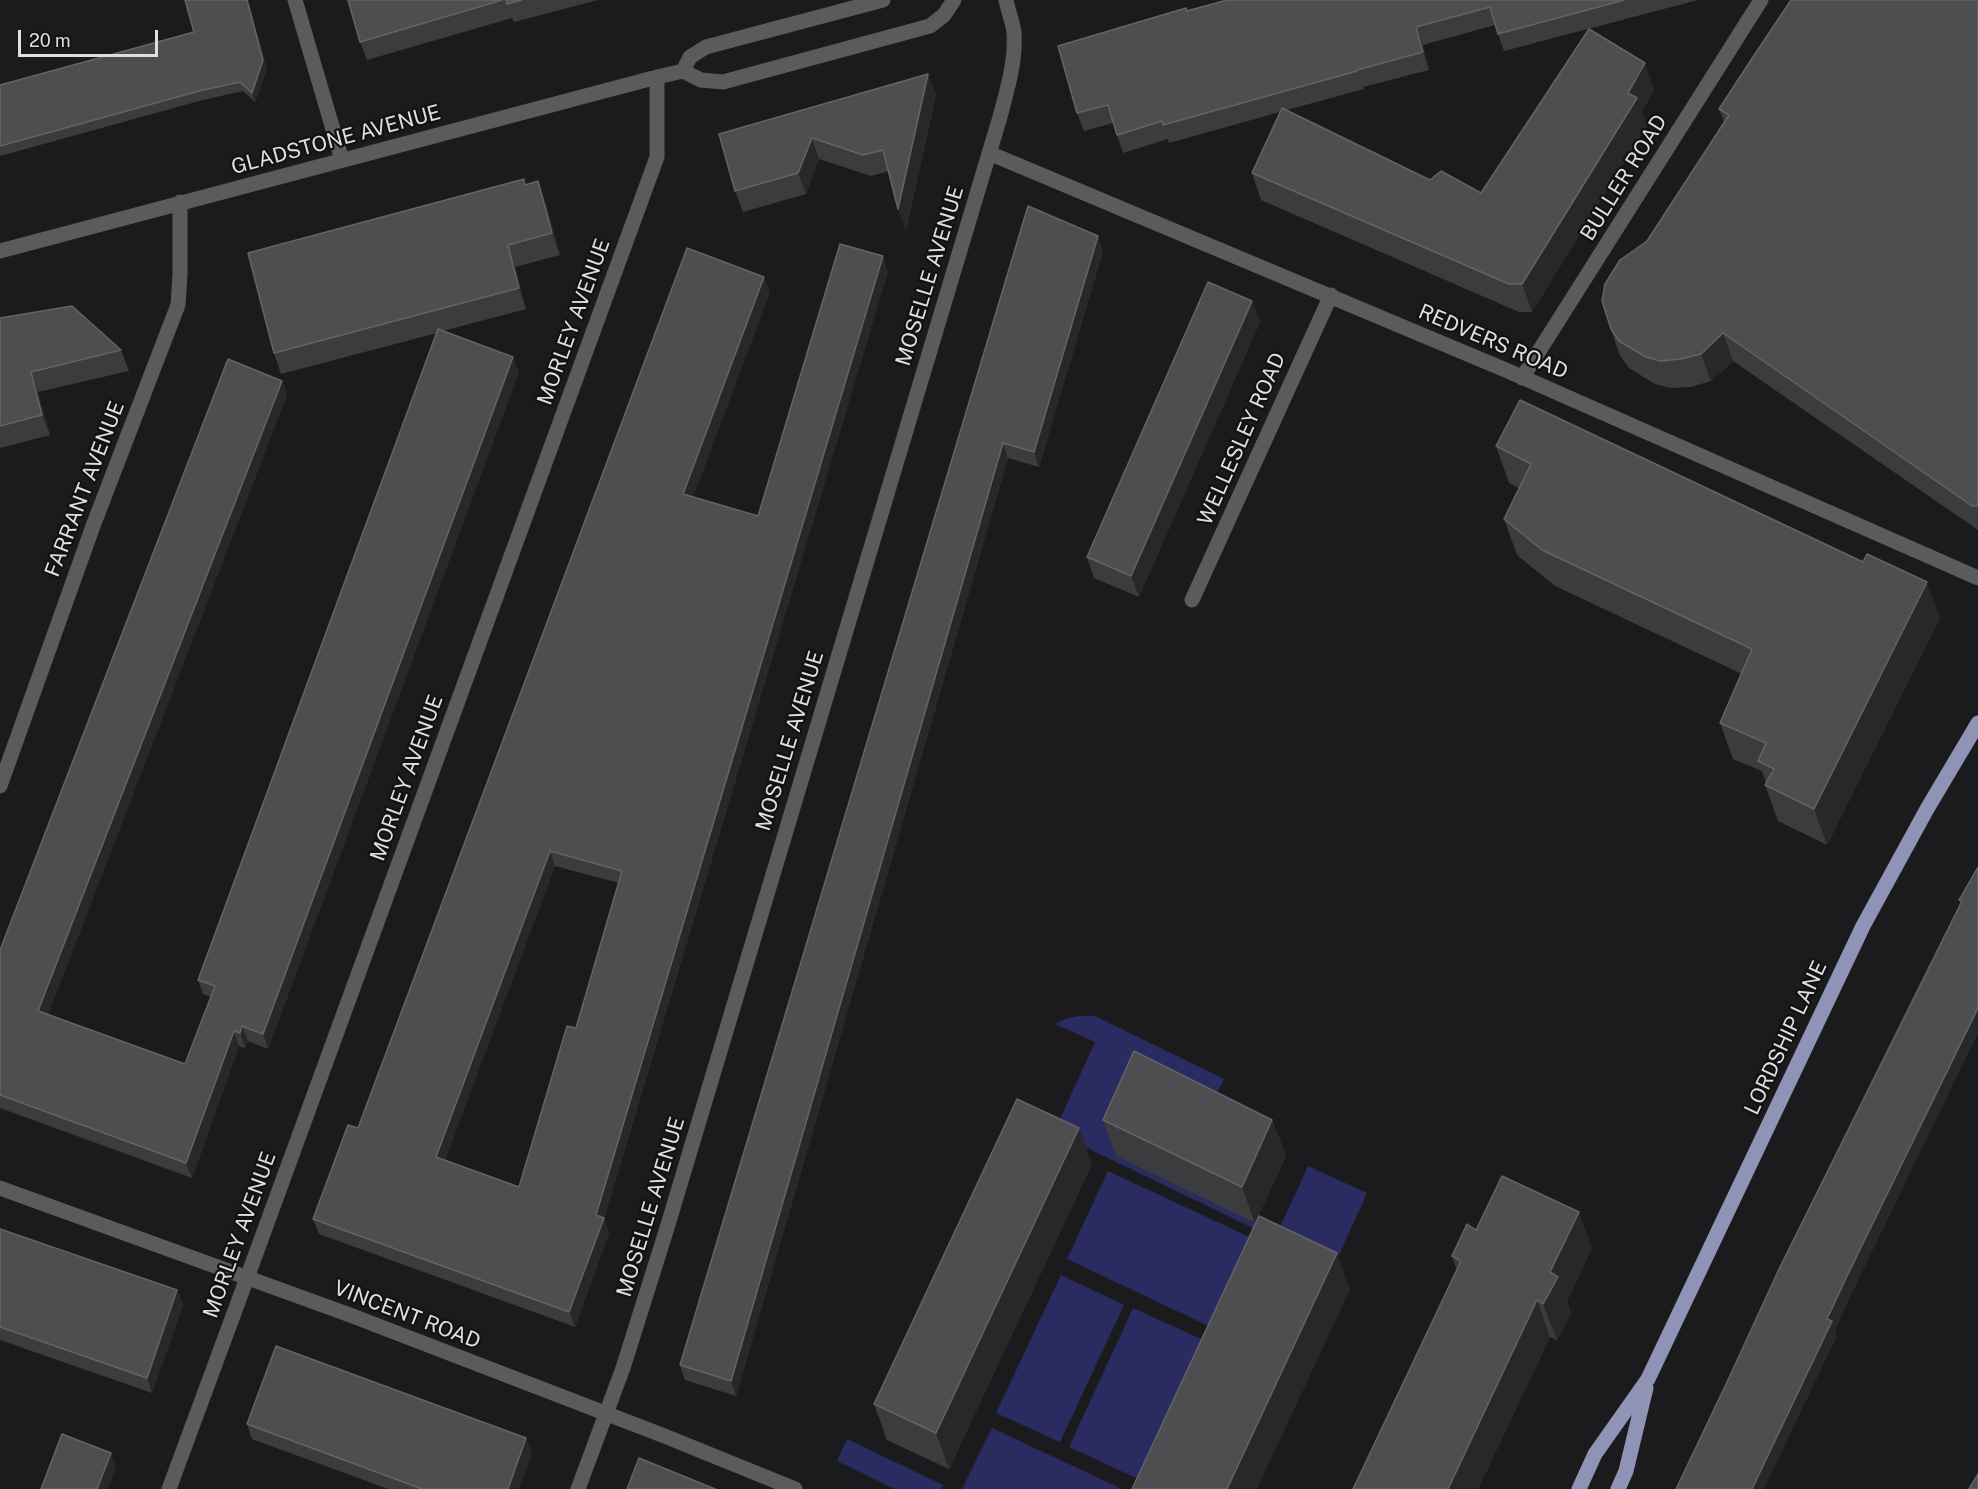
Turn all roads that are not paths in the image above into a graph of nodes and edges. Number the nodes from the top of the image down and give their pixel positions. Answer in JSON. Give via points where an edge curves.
{"nodes":[{"id":1,"x":295,"y":0,"type":"edge"},
{"id":2,"x":884,"y":0,"type":"edge"},
{"id":3,"x":954,"y":0,"type":"edge"},
{"id":4,"x":1006,"y":0,"type":"edge"},
{"id":5,"x":1761,"y":0,"type":"edge"},
{"id":6,"x":683,"y":71,"type":"junction"},
{"id":7,"x":657,"y":77,"type":"junction"},
{"id":8,"x":989,"y":153,"type":"junction"},
{"id":9,"x":342,"y":160,"type":"junction"},
{"id":10,"x":180,"y":202,"type":"junction"},
{"id":11,"x":0,"y":251,"type":"edge"},
{"id":12,"x":1331,"y":295,"type":"junction"},
{"id":13,"x":1522,"y":378,"type":"junction"},
{"id":14,"x":1978,"y":578,"type":"edge"},
{"id":15,"x":1192,"y":600,"type":"dead end"},
{"id":16,"x":1978,"y":723,"type":"edge"},
{"id":17,"x":0,"y":786,"type":"edge"},
{"id":18,"x":0,"y":1188,"type":"edge"},
{"id":19,"x":248,"y":1278,"type":"junction"},
{"id":20,"x":1648,"y":1379,"type":"junction"},
{"id":21,"x":605,"y":1414,"type":"junction"},
{"id":22,"x":169,"y":1489,"type":"edge"},
{"id":23,"x":578,"y":1489,"type":"edge"},
{"id":24,"x":795,"y":1489,"type":"edge"},
{"id":25,"x":1579,"y":1489,"type":"edge"},
{"id":26,"x":1618,"y":1489,"type":"edge"}],
"edges":[{"from":1,"to":9,"type":"street"},
{"from":2,"to":6,"type":"street","via":[[706,47],[690,57]]},
{"from":3,"to":6,"type":"street","via":[[930,26],[723,82],[701,80]]},
{"from":4,"to":8,"type":"street","name":"MOSELLE AVENUE","via":[[1014,32],[1012,71]]},
{"from":5,"to":13,"type":"street","name":"BULLER ROAD"},
{"from":6,"to":7,"type":"street","name":"GLADSTONE AVENUE"},
{"from":7,"to":9,"type":"street","name":"GLADSTONE AVENUE"},
{"from":7,"to":19,"type":"street","name":"MORLEY AVENUE","via":[[657,157]]},
{"from":8,"to":12,"type":"street","name":"REDVERS ROAD"},
{"from":8,"to":21,"type":"street","name":"MOSELLE AVENUE","via":[[667,1228]]},
{"from":9,"to":10,"type":"street","name":"GLADSTONE AVENUE"},
{"from":10,"to":11,"type":"street","name":"GLADSTONE AVENUE"},
{"from":10,"to":17,"type":"street","name":"FARRANT AVENUE","via":[[178,305],[93,526]]},
{"from":12,"to":13,"type":"street","name":"REDVERS ROAD"},
{"from":12,"to":15,"type":"street","name":"WELLESLEY ROAD"},
{"from":13,"to":14,"type":"street","name":"REDVERS ROAD"},
{"from":16,"to":20,"type":"main road","name":"LORDSHIP LANE","via":[[1863,926]]},
{"from":18,"to":19,"type":"street","name":"VINCENT ROAD"},
{"from":19,"to":21,"type":"street","name":"VINCENT ROAD"},
{"from":19,"to":22,"type":"street","name":"MORLEY AVENUE"},
{"from":20,"to":25,"type":"main road","name":"LORDSHIP LANE","via":[[1595,1454]]},
{"from":20,"to":26,"type":"main road","name":"LORDSHIP LANE"},
{"from":21,"to":23,"type":"street","name":"MOSELLE AVENUE"},
{"from":21,"to":24,"type":"street","name":"VINCENT ROAD"}]}
